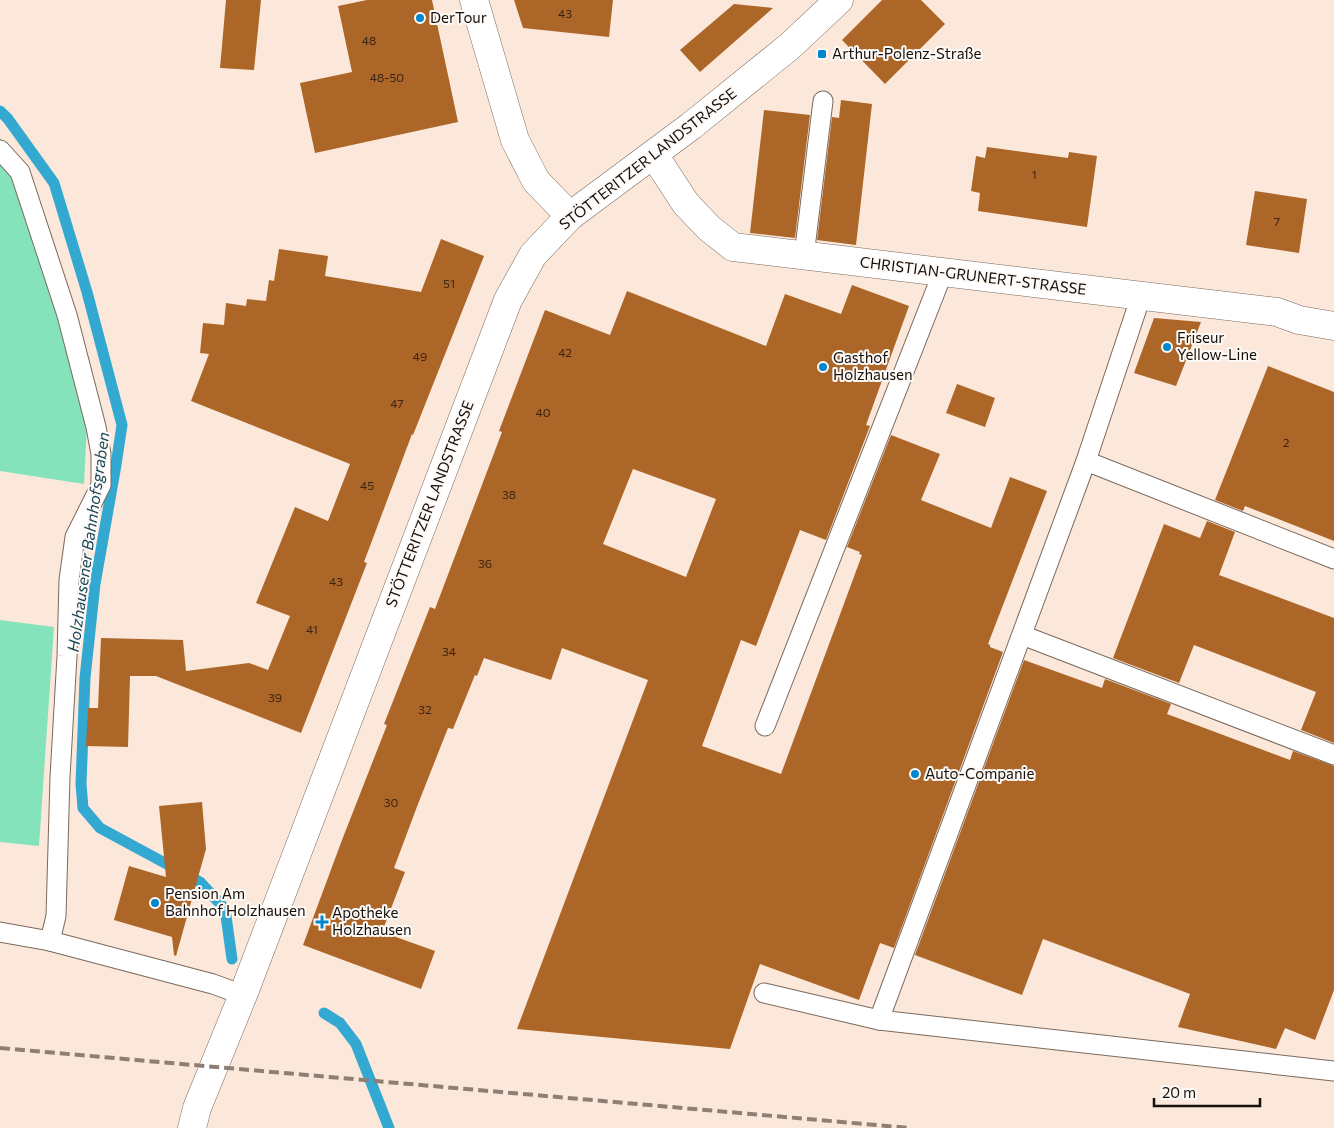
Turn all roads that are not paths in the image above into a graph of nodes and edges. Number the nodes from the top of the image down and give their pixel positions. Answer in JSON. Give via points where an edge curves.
{"nodes":[{"id":1,"x":474,"y":0,"type":"edge"},
{"id":2,"x":839,"y":0,"type":"edge"},
{"id":3,"x":823,"y":101,"type":"dead end"},
{"id":4,"x":0,"y":150,"type":"edge"},
{"id":5,"x":654,"y":155,"type":"junction"},
{"id":6,"x":570,"y":216,"type":"junction"},
{"id":7,"x":804,"y":256,"type":"junction"},
{"id":8,"x":944,"y":272,"type":"junction"},
{"id":9,"x":1141,"y":296,"type":"junction"},
{"id":10,"x":1334,"y":326,"type":"edge"},
{"id":11,"x":1086,"y":461,"type":"junction"},
{"id":12,"x":1334,"y":559,"type":"edge"},
{"id":13,"x":1022,"y":635,"type":"junction"},
{"id":14,"x":765,"y":726,"type":"dead end"},
{"id":15,"x":1334,"y":755,"type":"edge"},
{"id":16,"x":0,"y":932,"type":"edge"},
{"id":17,"x":50,"y":941,"type":"junction"},
{"id":18,"x":764,"y":993,"type":"dead end"},
{"id":19,"x":243,"y":995,"type":"junction"},
{"id":20,"x":879,"y":1020,"type":"junction"},
{"id":21,"x":1334,"y":1071,"type":"edge"},
{"id":22,"x":192,"y":1128,"type":"edge"}],
"edges":[{"from":1,"to":6,"type":"main road","via":[[515,140],[536,181]]},
{"from":2,"to":5,"type":"main road","name":"STÖTTERITZER LANDSTRASSE","via":[[790,46]]},
{"from":3,"to":7,"type":"lane"},
{"from":4,"to":17,"type":"lane","via":[[20,172],[67,315],[101,454],[101,485],[75,537],[69,580],[56,916]]},
{"from":5,"to":6,"type":"main road","name":"STÖTTERITZER LANDSTRASSE"},
{"from":5,"to":7,"type":"main road","name":"CHRISTIAN-GRUNERT-STRASSE","via":[[686,204],[709,228],[734,247]]},
{"from":6,"to":19,"type":"main road","name":"STÖTTERITZER LANDSTRASSE","via":[[533,255],[508,300]]},
{"from":7,"to":8,"type":"main road","name":"CHRISTIAN-GRUNERT-STRASSE"},
{"from":8,"to":9,"type":"main road","name":"CHRISTIAN-GRUNERT-STRASSE"},
{"from":8,"to":14,"type":"lane"},
{"from":9,"to":10,"type":"main road","name":"CHRISTIAN-GRUNERT-STRASSE","via":[[1277,312],[1299,320]]},
{"from":9,"to":11,"type":"lane"},
{"from":11,"to":12,"type":"lane"},
{"from":11,"to":13,"type":"lane"},
{"from":13,"to":15,"type":"lane"},
{"from":13,"to":20,"type":"lane"},
{"from":16,"to":17,"type":"lane"},
{"from":17,"to":19,"type":"lane","via":[[213,984]]},
{"from":18,"to":20,"type":"lane"},
{"from":19,"to":22,"type":"main road","name":"STÖTTERITZER LANDSTRASSE"},
{"from":20,"to":21,"type":"lane"}]}
